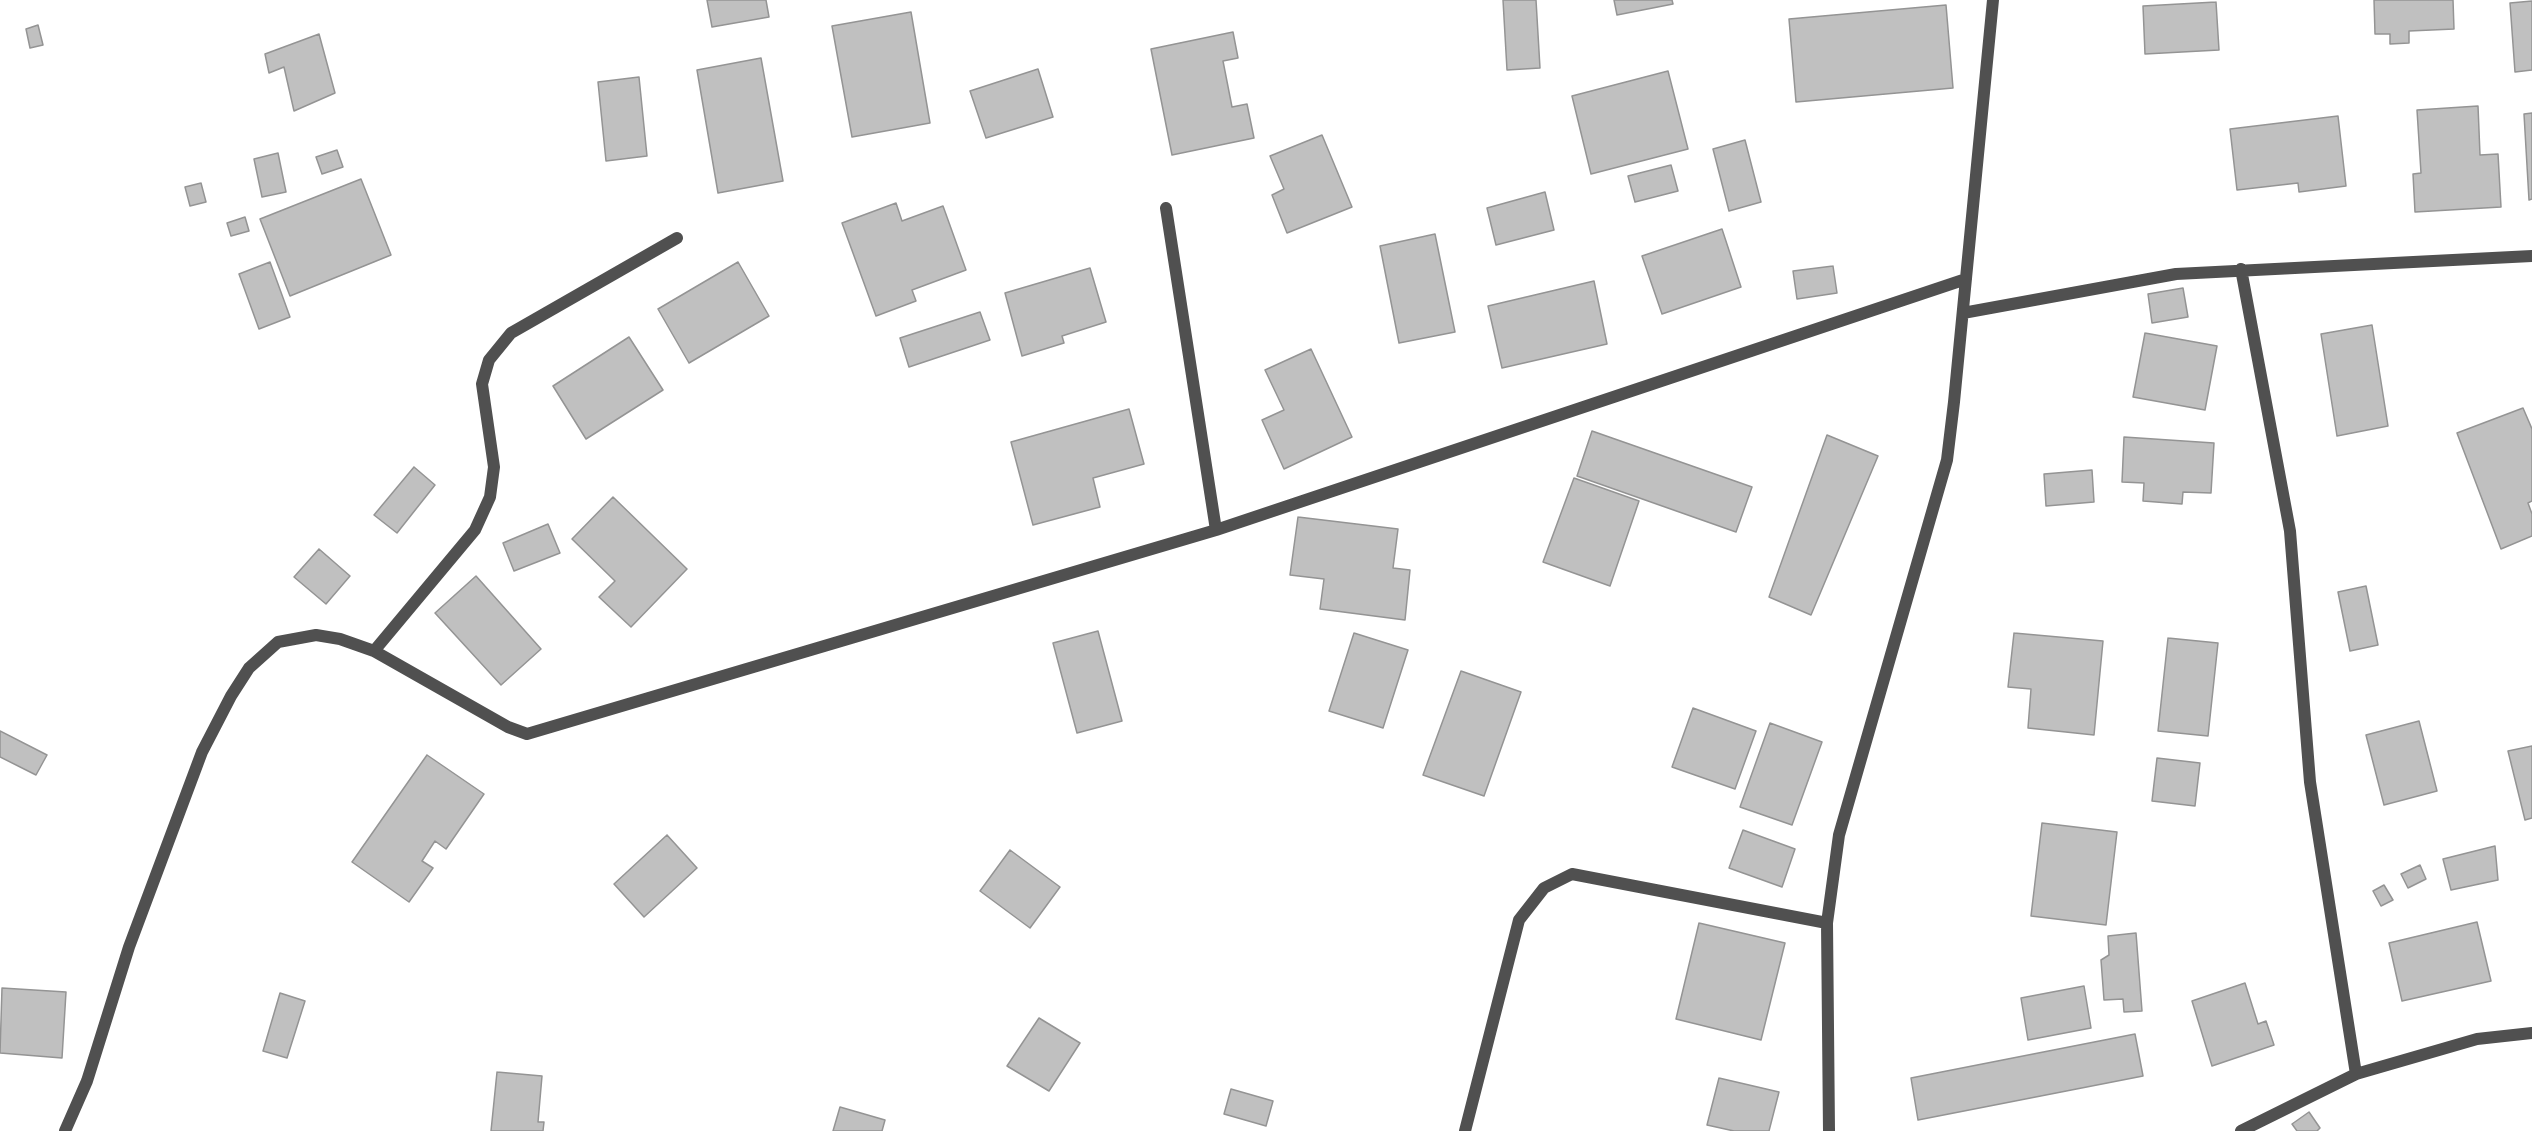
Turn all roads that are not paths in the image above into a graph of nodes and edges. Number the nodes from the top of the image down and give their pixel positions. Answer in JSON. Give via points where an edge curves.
{"nodes":[{"id":1,"x":1993,"y":0,"type":"edge"},
{"id":2,"x":1166,"y":207,"type":"dead end"},
{"id":3,"x":677,"y":237,"type":"dead end"},
{"id":4,"x":2531,"y":259,"type":"edge"},
{"id":5,"x":2241,"y":269,"type":"junction"},
{"id":6,"x":1966,"y":279,"type":"junction"},
{"id":7,"x":1963,"y":313,"type":"junction"},
{"id":8,"x":1216,"y":530,"type":"junction"},
{"id":9,"x":374,"y":651,"type":"junction"},
{"id":10,"x":1827,"y":923,"type":"junction"},
{"id":11,"x":2532,"y":1033,"type":"edge"},
{"id":12,"x":2356,"y":1074,"type":"junction"},
{"id":13,"x":65,"y":1131,"type":"edge"},
{"id":14,"x":1465,"y":1131,"type":"edge"},
{"id":15,"x":1829,"y":1131,"type":"edge"},
{"id":16,"x":2241,"y":1131,"type":"edge"}],
"edges":[{"from":1,"to":6,"type":"street"},
{"from":2,"to":8,"type":"street"},
{"from":3,"to":9,"type":"street","via":[[511,333],[489,360],[482,384],[494,467],[490,497],[475,530]]},
{"from":4,"to":5,"type":"street"},
{"from":5,"to":7,"type":"street","via":[[2176,274]]},
{"from":5,"to":12,"type":"street","via":[[2290,531],[2310,782]]},
{"from":6,"to":7,"type":"street"},
{"from":6,"to":8,"type":"street"},
{"from":7,"to":10,"type":"street","via":[[1947,460],[1839,835]]},
{"from":8,"to":9,"type":"street","via":[[526,734]]},
{"from":9,"to":13,"type":"street","via":[[316,635],[279,642],[249,668],[202,752],[129,946],[87,1081]]},
{"from":10,"to":14,"type":"street","via":[[1572,874],[1544,888],[1520,920]]},
{"from":10,"to":15,"type":"street"},
{"from":11,"to":12,"type":"street","via":[[2477,1039]]},
{"from":12,"to":16,"type":"street"}]}
